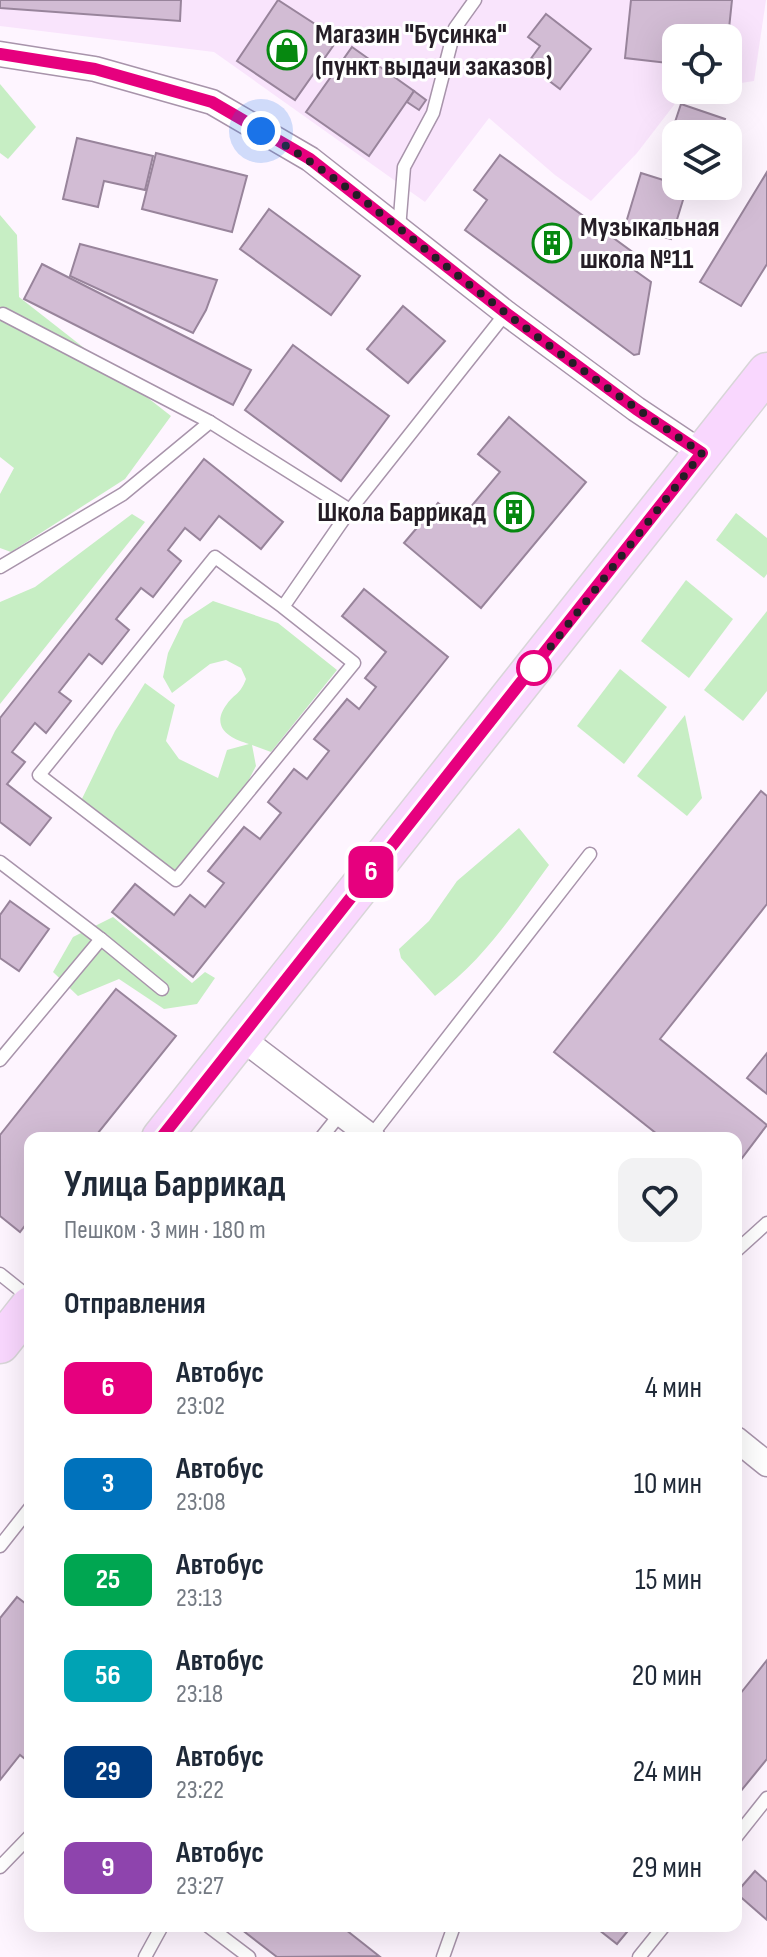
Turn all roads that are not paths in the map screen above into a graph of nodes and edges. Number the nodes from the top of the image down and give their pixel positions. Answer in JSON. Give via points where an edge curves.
{"nodes":[{"id":1,"x":475,"y":0,"type":"edge"},
{"id":2,"x":0,"y":54,"type":"edge"},
{"id":3,"x":399,"y":229,"type":"junction"},
{"id":4,"x":506,"y":313,"type":"junction"},
{"id":5,"x":3,"y":314,"type":"dead end"},
{"id":6,"x":767,"y":372,"type":"edge"},
{"id":7,"x":210,"y":422,"type":"junction"},
{"id":8,"x":702,"y":453,"type":"junction"},
{"id":9,"x":350,"y":510,"type":"junction"},
{"id":10,"x":0,"y":567,"type":"edge"},
{"id":11,"x":283,"y":607,"type":"junction"},
{"id":12,"x":590,"y":854,"type":"dead end"},
{"id":13,"x":0,"y":862,"type":"edge"},
{"id":14,"x":101,"y":939,"type":"junction"},
{"id":15,"x":162,"y":989,"type":"dead end"},
{"id":16,"x":240,"y":1037,"type":"junction"},
{"id":17,"x":0,"y":1060,"type":"edge"},
{"id":18,"x":341,"y":1113,"type":"junction"},
{"id":19,"x":166,"y":1132,"type":"edge"},
{"id":20,"x":326,"y":1132,"type":"edge"},
{"id":21,"x":366,"y":1132,"type":"edge"},
{"id":22,"x":376,"y":1132,"type":"edge"},
{"id":23,"x":767,"y":1223,"type":"edge"},
{"id":24,"x":742,"y":1246,"type":"edge"},
{"id":25,"x":0,"y":1274,"type":"edge"},
{"id":26,"x":24,"y":1293,"type":"edge"},
{"id":27,"x":24,"y":1314,"type":"edge"},
{"id":28,"x":0,"y":1344,"type":"edge"},
{"id":29,"x":742,"y":1444,"type":"edge"},
{"id":30,"x":767,"y":1464,"type":"edge"},
{"id":31,"x":24,"y":1516,"type":"edge"},
{"id":32,"x":0,"y":1546,"type":"edge"},
{"id":33,"x":767,"y":1798,"type":"edge"},
{"id":34,"x":742,"y":1829,"type":"edge"},
{"id":35,"x":24,"y":1842,"type":"edge"},
{"id":36,"x":0,"y":1867,"type":"edge"},
{"id":37,"x":159,"y":1932,"type":"edge"},
{"id":38,"x":216,"y":1932,"type":"edge"},
{"id":39,"x":452,"y":1932,"type":"edge"},
{"id":40,"x":659,"y":1932,"type":"edge"},
{"id":41,"x":145,"y":1957,"type":"edge"},
{"id":42,"x":249,"y":1957,"type":"edge"},
{"id":43,"x":443,"y":1957,"type":"edge"},
{"id":44,"x":639,"y":1957,"type":"edge"}],
"edges":[{"from":1,"to":3,"type":"lane","via":[[455,28],[433,113],[404,167]]},
{"from":2,"to":3,"type":"street","via":[[95,69],[212,102],[310,159]]},
{"from":3,"to":4,"type":"street"},
{"from":4,"to":8,"type":"street"},
{"from":4,"to":9,"type":"lane"},
{"from":5,"to":7,"type":"lane"},
{"from":6,"to":8,"type":"main road"},
{"from":7,"to":9,"type":"lane"},
{"from":7,"to":10,"type":"lane","via":[[123,494]]},
{"from":8,"to":16,"type":"main road"},
{"from":9,"to":11,"type":"lane"},
{"from":11,"to":11,"type":"lane","via":[[354,663],[176,880],[39,775],[215,557]]},
{"from":12,"to":22,"type":"lane"},
{"from":13,"to":14,"type":"lane"},
{"from":14,"to":15,"type":"lane"},
{"from":14,"to":17,"type":"lane"},
{"from":16,"to":18,"type":"street"},
{"from":16,"to":19,"type":"main road"},
{"from":18,"to":20,"type":"lane"},
{"from":18,"to":21,"type":"street"},
{"from":23,"to":24,"type":"lane"},
{"from":25,"to":26,"type":"lane"},
{"from":27,"to":28,"type":"main road"},
{"from":29,"to":30,"type":"street"},
{"from":31,"to":32,"type":"lane"},
{"from":33,"to":34,"type":"lane"},
{"from":35,"to":36,"type":"lane"},
{"from":37,"to":41,"type":"lane"},
{"from":38,"to":42,"type":"lane"},
{"from":39,"to":43,"type":"lane"},
{"from":40,"to":44,"type":"lane"}]}
